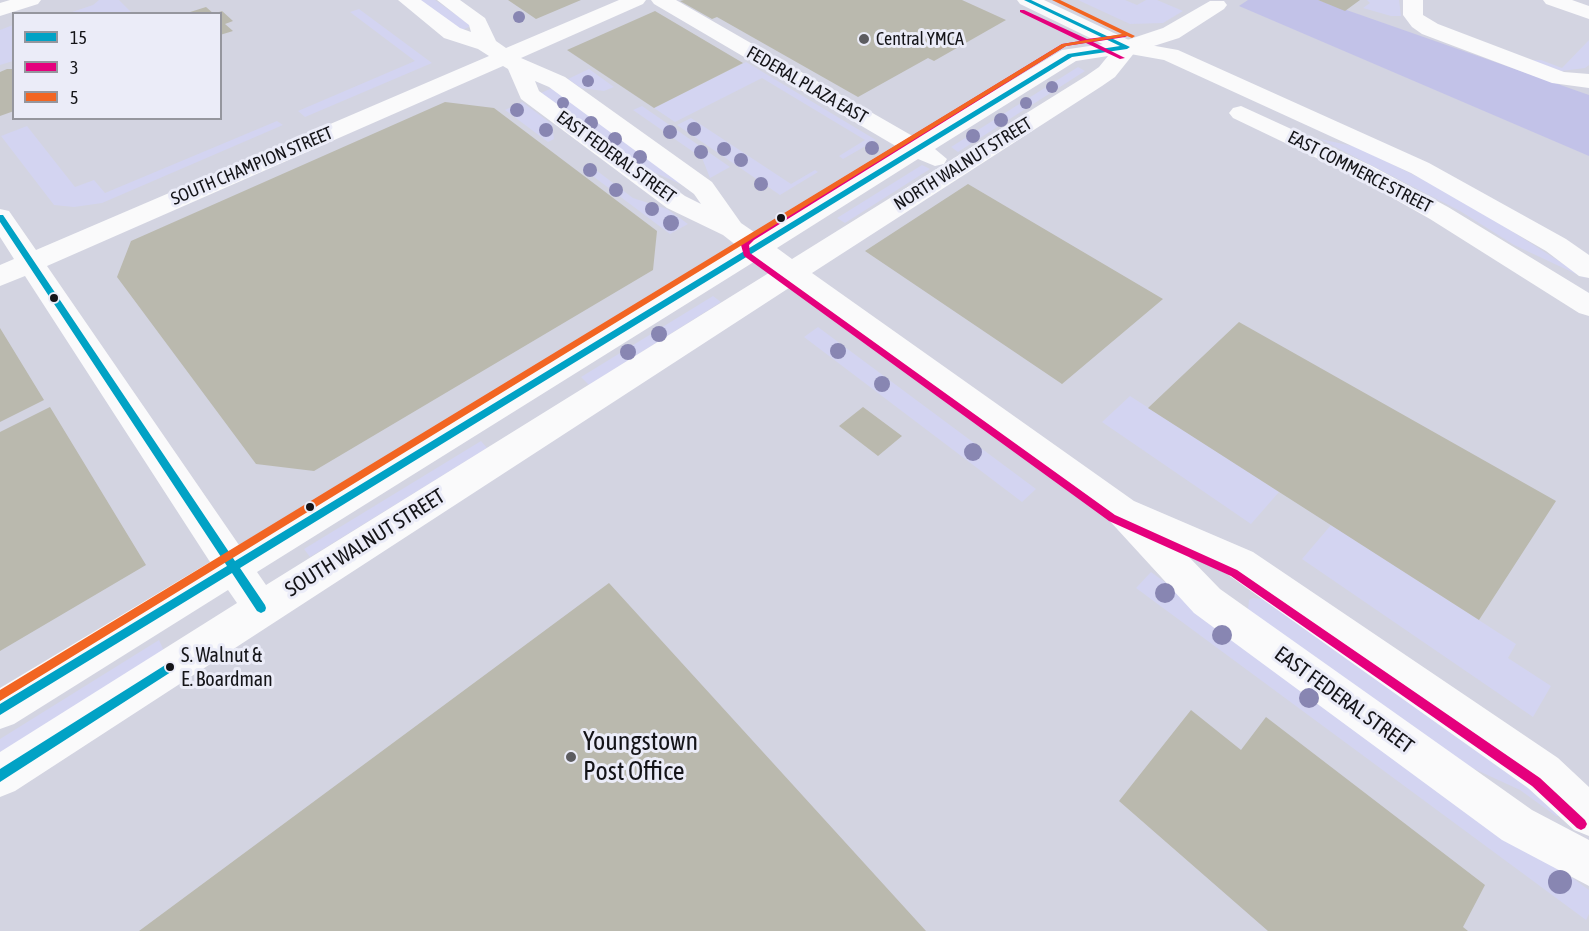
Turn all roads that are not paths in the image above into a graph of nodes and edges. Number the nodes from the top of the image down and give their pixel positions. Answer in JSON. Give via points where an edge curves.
{"nodes":[{"id":1,"x":31,"y":0,"type":"edge"},
{"id":2,"x":408,"y":0,"type":"edge"},
{"id":3,"x":447,"y":0,"type":"edge"},
{"id":4,"x":636,"y":0,"type":"edge"},
{"id":5,"x":661,"y":0,"type":"edge"},
{"id":6,"x":1027,"y":0,"type":"edge"},
{"id":7,"x":1413,"y":0,"type":"edge"},
{"id":8,"x":1553,"y":0,"type":"edge"},
{"id":9,"x":1217,"y":5,"type":"dead end"},
{"id":10,"x":0,"y":10,"type":"edge"},
{"id":11,"x":1589,"y":13,"type":"edge"},
{"id":12,"x":1127,"y":47,"type":"junction"},
{"id":13,"x":503,"y":56,"type":"junction"},
{"id":14,"x":1589,"y":81,"type":"edge"},
{"id":15,"x":918,"y":149,"type":"junction"},
{"id":16,"x":953,"y":169,"type":"junction"},
{"id":17,"x":864,"y":182,"type":"junction"},
{"id":18,"x":899,"y":204,"type":"junction"},
{"id":19,"x":0,"y":217,"type":"edge"},
{"id":20,"x":745,"y":238,"type":"junction"},
{"id":21,"x":1495,"y":246,"type":"junction"},
{"id":22,"x":29,"y":263,"type":"junction"},
{"id":23,"x":1589,"y":269,"type":"edge"},
{"id":24,"x":791,"y":273,"type":"junction"},
{"id":25,"x":0,"y":276,"type":"edge"},
{"id":26,"x":1589,"y":289,"type":"edge"},
{"id":27,"x":1589,"y":306,"type":"edge"},
{"id":28,"x":516,"y":396,"type":"junction"},
{"id":29,"x":549,"y":428,"type":"junction"},
{"id":30,"x":1119,"y":508,"type":"junction"},
{"id":31,"x":233,"y":568,"type":"junction"},
{"id":32,"x":261,"y":608,"type":"junction"},
{"id":33,"x":0,"y":710,"type":"edge"},
{"id":34,"x":0,"y":776,"type":"edge"},
{"id":35,"x":1589,"y":815,"type":"edge"},
{"id":36,"x":1589,"y":864,"type":"edge"}],
"edges":[{"from":1,"to":10,"type":"street"},
{"from":2,"to":13,"type":"street","name":"EAST FEDERAL STREET","via":[[452,33]]},
{"from":3,"to":13,"type":"street","via":[[478,22]]},
{"from":4,"to":13,"type":"street","name":"SOUTH CHAMPION STREET"},
{"from":5,"to":15,"type":"street","name":"FEDERAL PLAZA EAST"},
{"from":6,"to":12,"type":"street","name":"EAST COMMERCE STREET"},
{"from":7,"to":14,"type":"street","via":[[1413,15],[1430,29],[1554,76]]},
{"from":8,"to":11,"type":"street"},
{"from":9,"to":12,"type":"street","name":"NORTH WALNUT STREET","via":[[1171,33]]},
{"from":12,"to":15,"type":"street","name":"NORTH WALNUT STREET","via":[[1070,56]]},
{"from":12,"to":16,"type":"street","name":"NORTH WALNUT STREET","via":[[1107,72]]},
{"from":12,"to":21,"type":"street","name":"EAST COMMERCE STREET","via":[[1148,69],[1363,171]]},
{"from":12,"to":23,"type":"street","name":"EAST COMMERCE STREET","via":[[1170,55],[1420,168],[1556,245]]},
{"from":13,"to":20,"type":"street","name":"EAST FEDERAL STREET","via":[[556,82],[703,188]]},
{"from":13,"to":22,"type":"street","name":"SOUTH CHAMPION STREET"},
{"from":15,"to":16,"type":"street","name":"FEDERAL PLAZA EAST"},
{"from":15,"to":17,"type":"street","name":"NORTH WALNUT STREET"},
{"from":16,"to":18,"type":"street","name":"NORTH WALNUT STREET"},
{"from":17,"to":18,"type":"street"},
{"from":17,"to":20,"type":"street","name":"NORTH WALNUT STREET"},
{"from":18,"to":24,"type":"street","name":"NORTH WALNUT STREET"},
{"from":19,"to":22,"type":"street"},
{"from":20,"to":24,"type":"street","name":"EAST FEDERAL STREET"},
{"from":20,"to":28,"type":"street"},
{"from":21,"to":26,"type":"street"},
{"from":21,"to":27,"type":"street","name":"EAST COMMERCE STREET"},
{"from":22,"to":25,"type":"street","name":"SOUTH CHAMPION STREET"},
{"from":22,"to":31,"type":"street"},
{"from":24,"to":29,"type":"street","name":"SOUTH WALNUT STREET"},
{"from":24,"to":30,"type":"street","name":"EAST FEDERAL STREET"},
{"from":28,"to":29,"type":"street"},
{"from":28,"to":31,"type":"street"},
{"from":29,"to":32,"type":"street","name":"SOUTH WALNUT STREET"},
{"from":30,"to":35,"type":"street","name":"EAST FEDERAL STREET","via":[[1240,563],[1543,773]]},
{"from":30,"to":36,"type":"street","name":"EAST FEDERAL STREET","via":[[1207,601],[1517,825]]},
{"from":31,"to":32,"type":"street"},
{"from":31,"to":33,"type":"street"},
{"from":32,"to":34,"type":"street","name":"SOUTH WALNUT STREET"}]}
